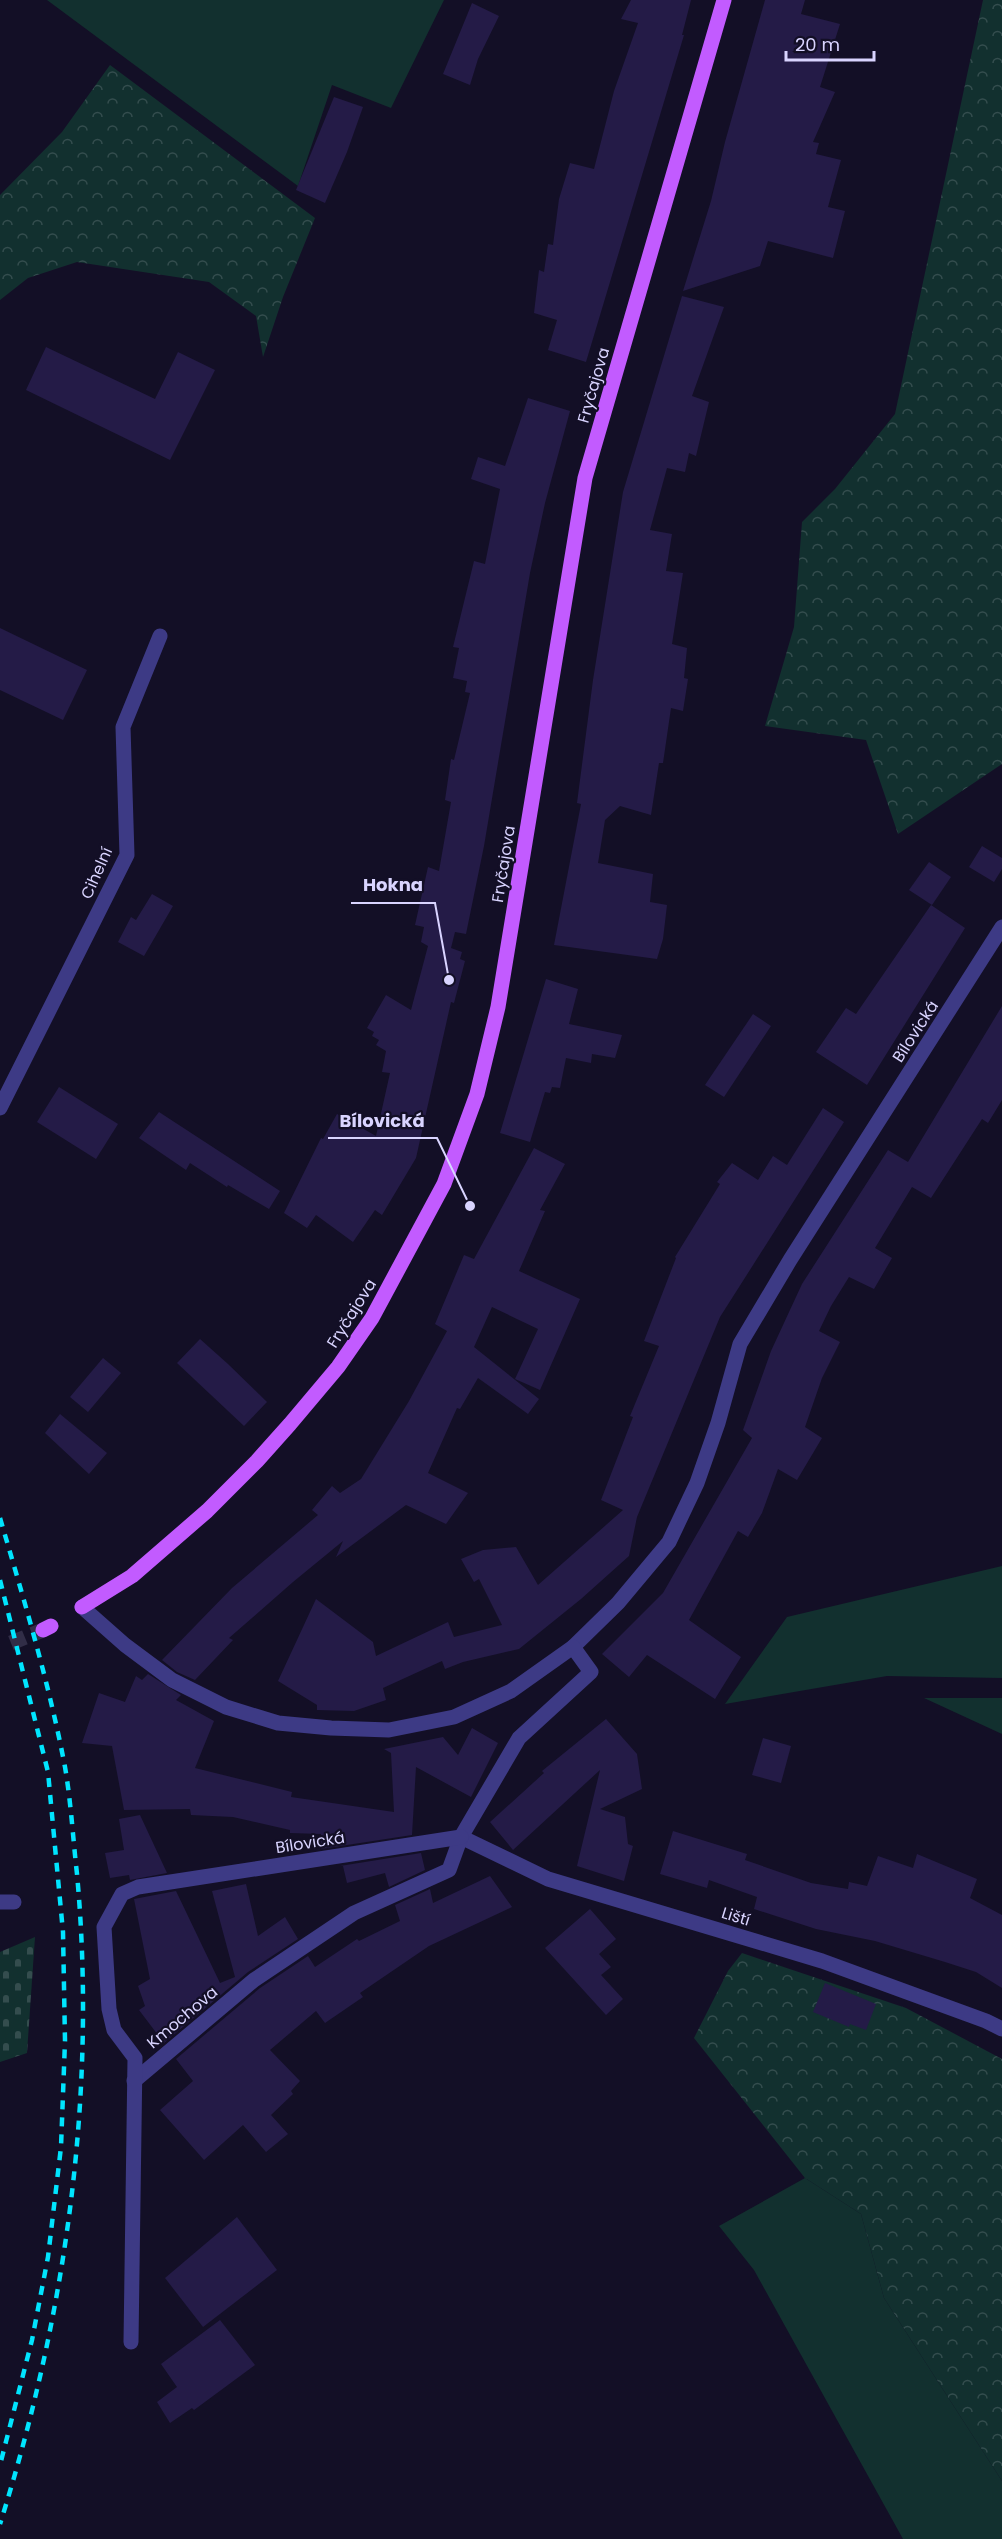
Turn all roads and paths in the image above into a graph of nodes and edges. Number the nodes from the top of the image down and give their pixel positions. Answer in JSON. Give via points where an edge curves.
{"nodes":[{"id":1,"x":724,"y":0,"type":"edge"},
{"id":2,"x":160,"y":636,"type":"dead end"},
{"id":3,"x":1002,"y":927,"type":"edge"},
{"id":4,"x":0,"y":1108,"type":"edge"},
{"id":5,"x":82,"y":1607,"type":"joint"},
{"id":6,"x":573,"y":1647,"type":"junction"},
{"id":7,"x":461,"y":1837,"type":"junction"},
{"id":8,"x":1002,"y":2029,"type":"edge"},
{"id":9,"x":134,"y":2081,"type":"junction"},
{"id":10,"x":131,"y":2342,"type":"dead end"}],
"edges":[{"from":1,"to":5,"type":"main road","name":"Fryčajova","via":[[585,478],[498,1007],[477,1094],[444,1184],[372,1318],[290,1425],[207,1511],[132,1576]]},
{"from":2,"to":4,"type":"street","name":"Cihelní","via":[[123,727],[127,855]]},
{"from":3,"to":6,"type":"street","name":"Bílovická","via":[[740,1344],[697,1483],[669,1542],[618,1603]]},
{"from":5,"to":6,"type":"street","name":"Bílovická","via":[[172,1680],[226,1707],[278,1723],[331,1728],[389,1730],[454,1717],[511,1691]]},
{"from":6,"to":7,"type":"street","via":[[591,1672],[519,1738]]},
{"from":7,"to":8,"type":"street","name":"Liští","via":[[548,1879],[822,1961]]},
{"from":7,"to":9,"type":"street","name":"Kmochova","via":[[449,1870],[354,1913],[254,1980]]},
{"from":7,"to":9,"type":"street","name":"Bílovická","via":[[138,1887],[122,1894],[104,1927],[109,2009],[114,2030],[135,2058]]},
{"from":9,"to":10,"type":"street"}]}
